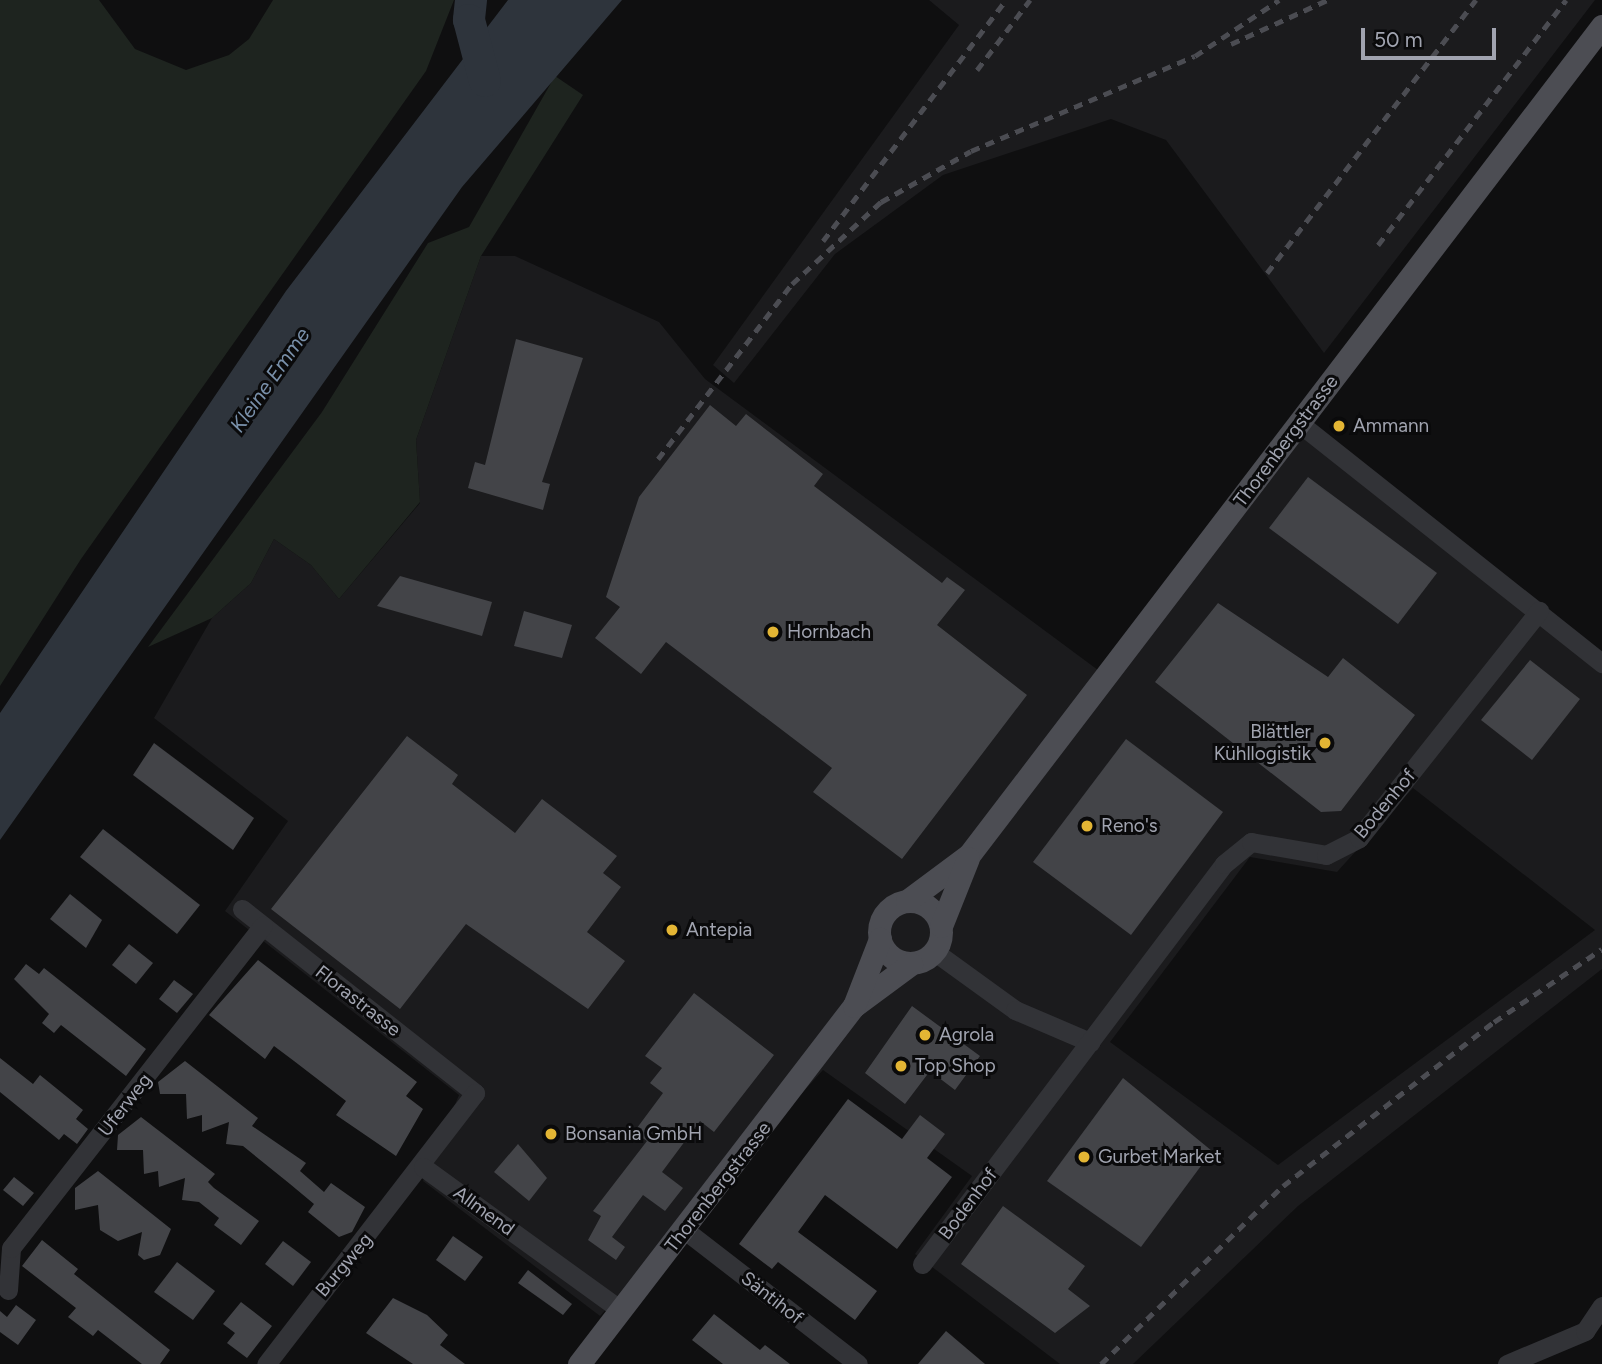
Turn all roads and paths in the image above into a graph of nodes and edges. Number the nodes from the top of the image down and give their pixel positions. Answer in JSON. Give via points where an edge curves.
{"nodes":[{"id":1,"x":1602,"y":26,"type":"edge"},
{"id":2,"x":1299,"y":423,"type":"junction"},
{"id":3,"x":1539,"y":611,"type":"junction"},
{"id":4,"x":1602,"y":663,"type":"edge"},
{"id":5,"x":969,"y":855,"type":"junction"},
{"id":6,"x":908,"y":901,"type":"junction"},
{"id":7,"x":242,"y":909,"type":"dead end"},
{"id":8,"x":263,"y":926,"type":"junction"},
{"id":9,"x":941,"y":926,"type":"junction"},
{"id":10,"x":880,"y":939,"type":"junction"},
{"id":11,"x":935,"y":952,"type":"junction"},
{"id":12,"x":911,"y":964,"type":"junction"},
{"id":13,"x":854,"y":1006,"type":"junction"},
{"id":14,"x":1090,"y":1042,"type":"junction"},
{"id":15,"x":423,"y":1167,"type":"junction"},
{"id":16,"x":685,"y":1231,"type":"junction"},
{"id":17,"x":922,"y":1264,"type":"dead end"},
{"id":18,"x":8,"y":1290,"type":"dead end"},
{"id":19,"x":1602,"y":1306,"type":"edge"},
{"id":20,"x":618,"y":1308,"type":"junction"},
{"id":21,"x":266,"y":1364,"type":"edge"},
{"id":22,"x":579,"y":1364,"type":"edge"},
{"id":23,"x":858,"y":1364,"type":"edge"},
{"id":24,"x":1507,"y":1364,"type":"edge"}],
"edges":[{"from":1,"to":2,"type":"main road","name":"Thorenbergstrasse"},
{"from":2,"to":3,"type":"street"},
{"from":2,"to":5,"type":"main road","name":"Thorenbergstrasse"},
{"from":3,"to":4,"type":"street"},
{"from":3,"to":14,"type":"street","name":"Bodenhof","via":[[1359,838],[1326,855],[1275,842],[1242,846]]},
{"from":5,"to":6,"type":"main road","name":"Thorenbergstrasse"},
{"from":5,"to":9,"type":"main road","name":"Thorenbergstrasse"},
{"from":6,"to":9,"type":"main road","via":[[930,908]]},
{"from":6,"to":10,"type":"main road","via":[[884,916]]},
{"from":7,"to":8,"type":"street","name":"Florastrasse"},
{"from":8,"to":15,"type":"street","name":"Florastrasse","via":[[475,1093]]},
{"from":8,"to":18,"type":"street","name":"Uferweg","via":[[11,1248]]},
{"from":9,"to":11,"type":"main road"},
{"from":10,"to":12,"type":"main road","via":[[893,958]]},
{"from":10,"to":13,"type":"main road","name":"Thorenbergstrasse"},
{"from":11,"to":12,"type":"main road"},
{"from":11,"to":14,"type":"street","via":[[1015,1010]]},
{"from":12,"to":13,"type":"main road","name":"Thorenbergstrasse"},
{"from":13,"to":16,"type":"main road","name":"Thorenbergstrasse"},
{"from":14,"to":17,"type":"street","name":"Bodenhof"},
{"from":15,"to":20,"type":"street","name":"Allmend"},
{"from":15,"to":21,"type":"street","name":"Burgweg"},
{"from":16,"to":20,"type":"main road","name":"Thorenbergstrasse"},
{"from":16,"to":23,"type":"street","name":"Säntihof"},
{"from":19,"to":24,"type":"street","via":[[1585,1331]]},
{"from":20,"to":22,"type":"main road","name":"Thorenbergstrasse"}]}
